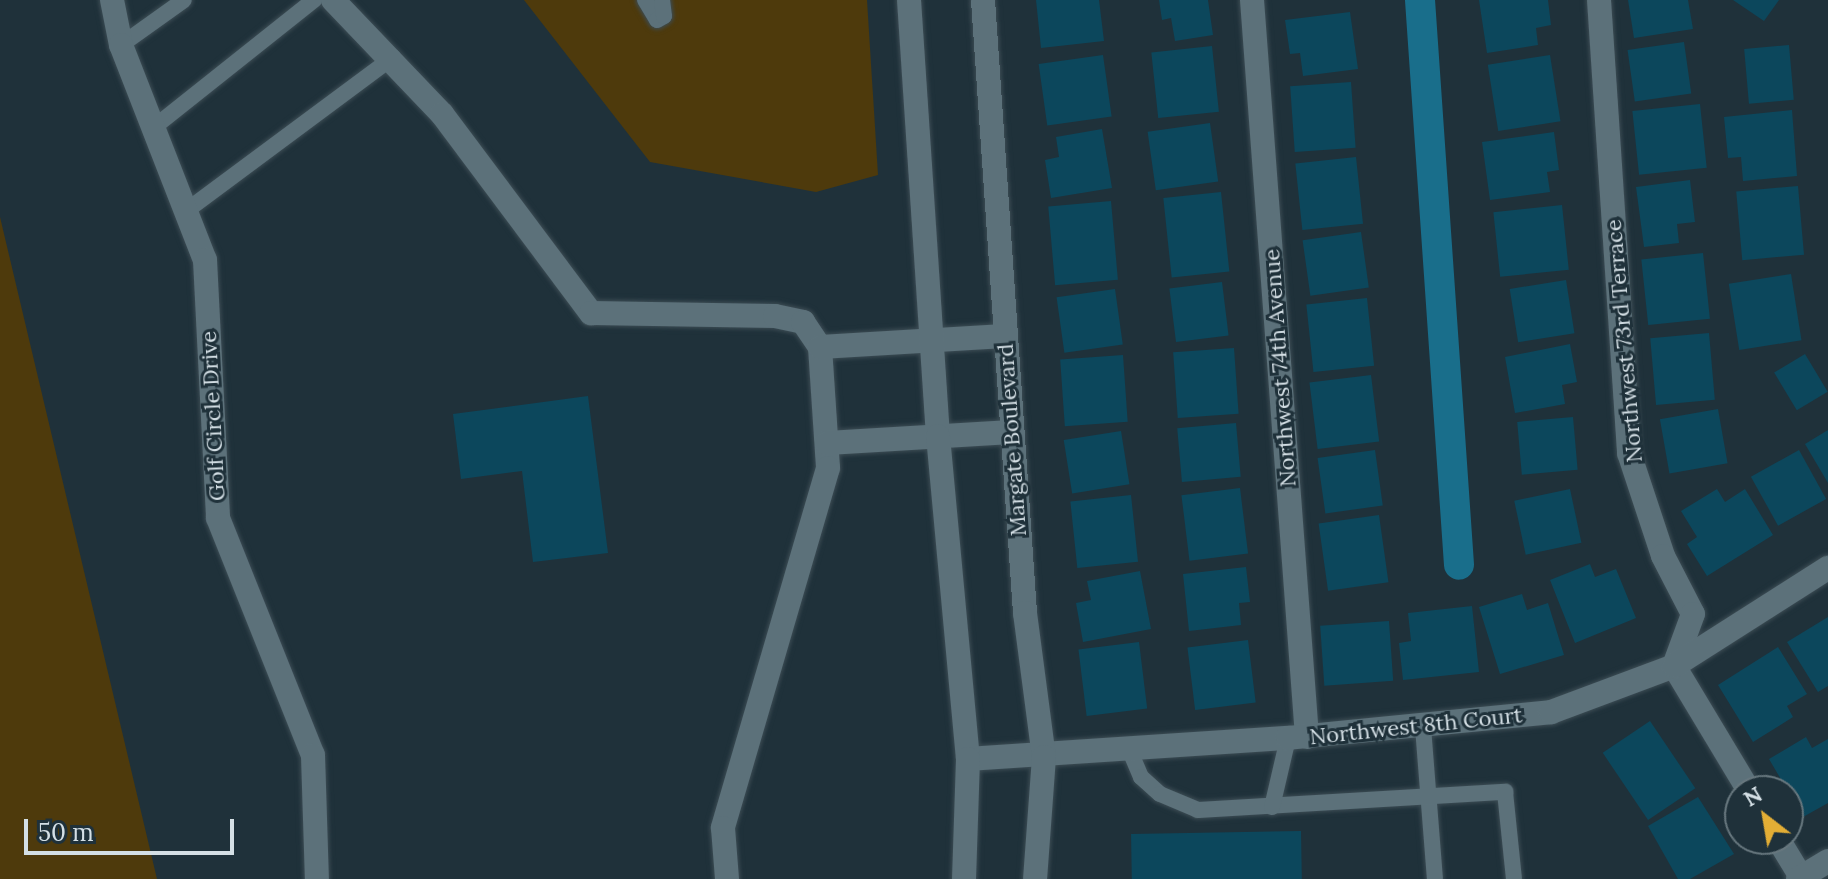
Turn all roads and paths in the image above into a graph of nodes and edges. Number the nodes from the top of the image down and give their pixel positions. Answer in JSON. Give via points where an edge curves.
{"nodes":[{"id":1,"x":112,"y":0,"type":"edge"},
{"id":2,"x":184,"y":0,"type":"edge"},
{"id":3,"x":314,"y":0,"type":"edge"},
{"id":4,"x":333,"y":0,"type":"edge"},
{"id":5,"x":645,"y":0,"type":"edge"},
{"id":6,"x":662,"y":0,"type":"edge"},
{"id":7,"x":909,"y":0,"type":"edge"},
{"id":8,"x":983,"y":0,"type":"edge"},
{"id":9,"x":1252,"y":0,"type":"edge"},
{"id":10,"x":1599,"y":0,"type":"edge"},
{"id":11,"x":121,"y":45,"type":"junction"},
{"id":12,"x":393,"y":57,"type":"junction"},
{"id":13,"x":153,"y":128,"type":"junction"},
{"id":14,"x":186,"y":211,"type":"junction"},
{"id":15,"x":1005,"y":336,"type":"junction"},
{"id":16,"x":931,"y":341,"type":"junction"},
{"id":17,"x":820,"y":347,"type":"junction"},
{"id":18,"x":1012,"y":432,"type":"junction"},
{"id":19,"x":938,"y":436,"type":"junction"},
{"id":20,"x":827,"y":443,"type":"junction"},
{"id":21,"x":1828,"y":568,"type":"edge"},
{"id":22,"x":1674,"y":666,"type":"junction"},
{"id":23,"x":1423,"y":727,"type":"junction"},
{"id":24,"x":1298,"y":738,"type":"junction"},
{"id":25,"x":1130,"y":751,"type":"junction"},
{"id":26,"x":1044,"y":757,"type":"junction"},
{"id":27,"x":968,"y":759,"type":"junction"},
{"id":28,"x":1739,"y":775,"type":"edge"},
{"id":29,"x":1429,"y":800,"type":"junction"},
{"id":30,"x":1272,"y":807,"type":"junction"},
{"id":31,"x":1787,"y":855,"type":"edge"},
{"id":32,"x":1828,"y":861,"type":"edge"},
{"id":33,"x":1800,"y":878,"type":"edge"},
{"id":34,"x":317,"y":879,"type":"edge"},
{"id":35,"x":727,"y":879,"type":"edge"},
{"id":36,"x":964,"y":879,"type":"edge"},
{"id":37,"x":1035,"y":879,"type":"edge"},
{"id":38,"x":1435,"y":879,"type":"edge"},
{"id":39,"x":1514,"y":879,"type":"edge"}],
"edges":[{"from":1,"to":11,"type":"street","name":"Golf Circle Drive"},
{"from":2,"to":11,"type":"lane"},
{"from":3,"to":13,"type":"lane"},
{"from":4,"to":12,"type":"street"},
{"from":5,"to":6,"type":"lane","via":[[657,20],[664,16]]},
{"from":7,"to":16,"type":"street"},
{"from":8,"to":15,"type":"street","name":"Margate Boulevard"},
{"from":9,"to":24,"type":"street","name":"Northwest 74th Avenue"},
{"from":10,"to":22,"type":"street","name":"Northwest 73rd Terrace","via":[[1629,453],[1663,556],[1693,614]]},
{"from":11,"to":13,"type":"street","name":"Golf Circle Drive"},
{"from":12,"to":14,"type":"lane"},
{"from":12,"to":17,"type":"street","via":[[591,313],[775,316],[803,322]]},
{"from":13,"to":14,"type":"street","name":"Golf Circle Drive"},
{"from":14,"to":34,"type":"street","name":"Golf Circle Drive","via":[[205,260],[218,518],[313,755]]},
{"from":15,"to":16,"type":"street"},
{"from":15,"to":18,"type":"street","name":"Margate Boulevard"},
{"from":16,"to":17,"type":"street"},
{"from":16,"to":19,"type":"street"},
{"from":17,"to":20,"type":"street"},
{"from":18,"to":19,"type":"street"},
{"from":18,"to":26,"type":"street","name":"Margate Boulevard","via":[[1025,613]]},
{"from":19,"to":20,"type":"street"},
{"from":19,"to":27,"type":"street"},
{"from":20,"to":35,"type":"street","via":[[828,468],[723,828]]},
{"from":21,"to":22,"type":"street","name":"Northwest 8th Court"},
{"from":22,"to":23,"type":"street","name":"Northwest 8th Court","via":[[1551,712]]},
{"from":22,"to":28,"type":"street"},
{"from":23,"to":24,"type":"street","name":"Northwest 8th Court"},
{"from":23,"to":29,"type":"lane"},
{"from":24,"to":25,"type":"street","name":"Northwest 8th Court"},
{"from":24,"to":30,"type":"lane"},
{"from":25,"to":26,"type":"street","name":"Northwest 8th Court"},
{"from":25,"to":30,"type":"lane","via":[[1141,777],[1160,794],[1198,810]]},
{"from":26,"to":27,"type":"street","name":"Northwest 8th Court"},
{"from":26,"to":37,"type":"street","name":"Margate Boulevard"},
{"from":27,"to":36,"type":"street"},
{"from":29,"to":30,"type":"lane"},
{"from":29,"to":38,"type":"lane"},
{"from":29,"to":39,"type":"lane","via":[[1505,792]]},
{"from":31,"to":33,"type":"street"},
{"from":32,"to":33,"type":"street"}]}
